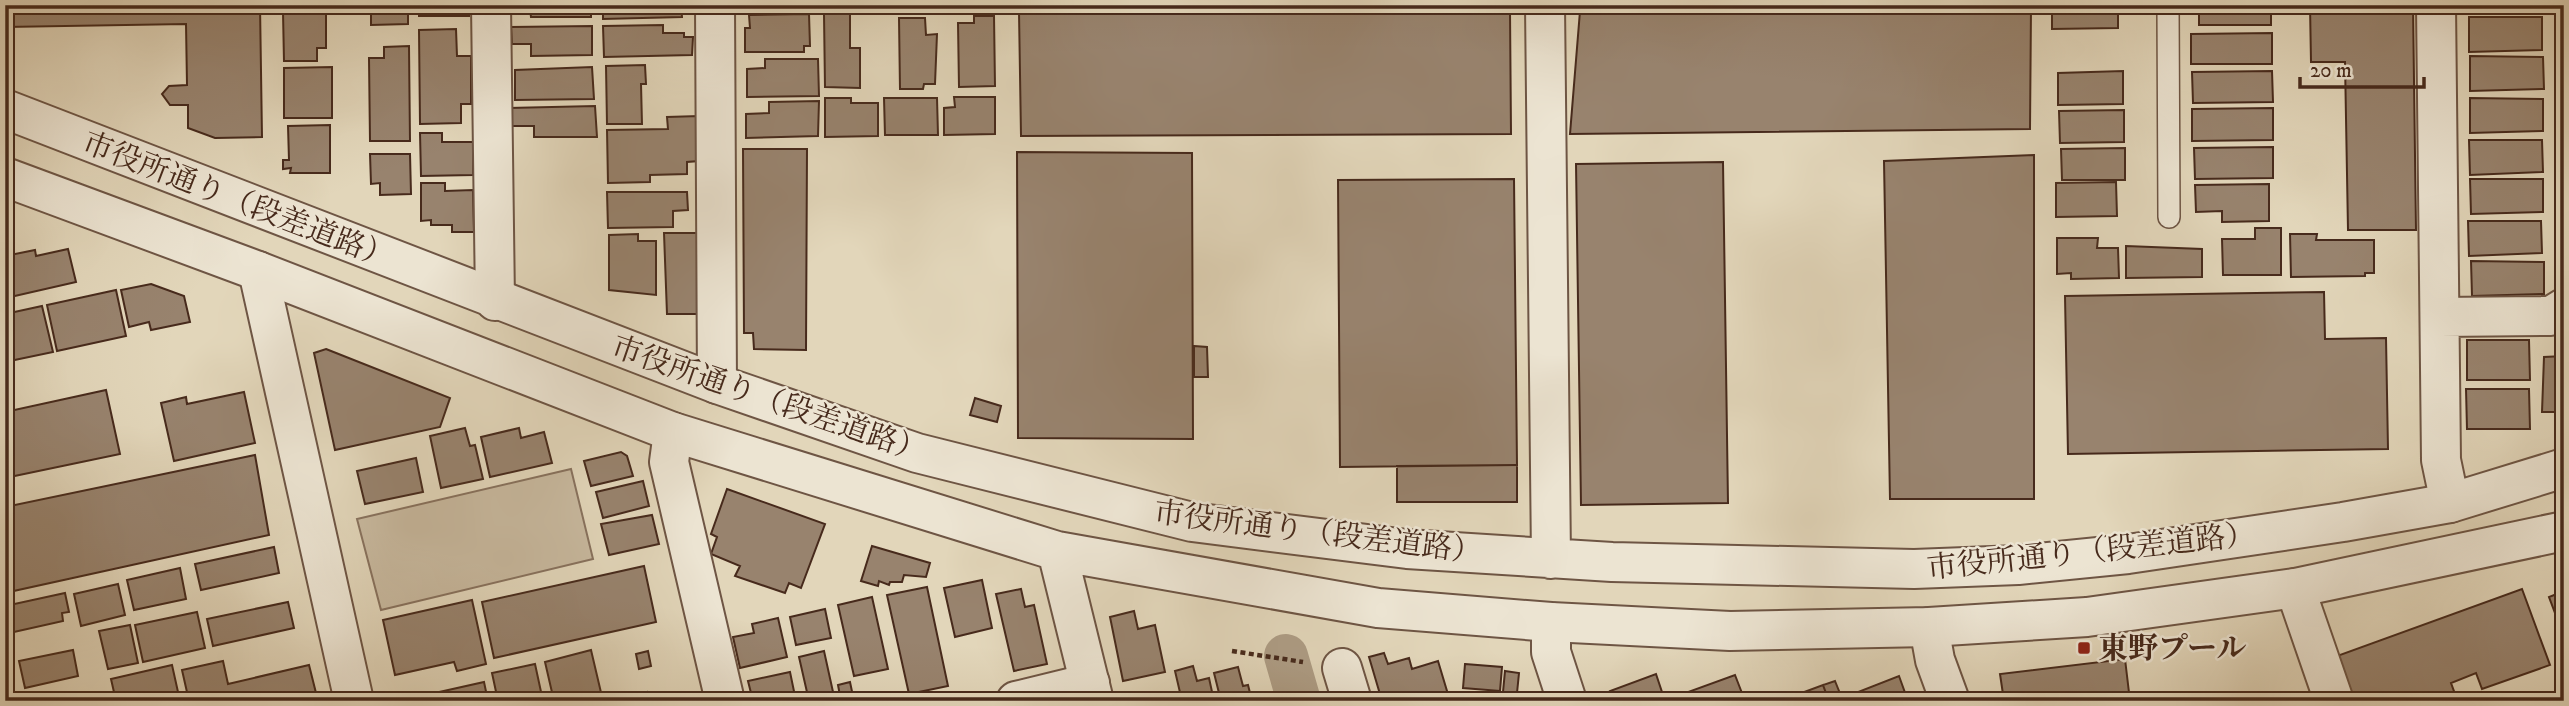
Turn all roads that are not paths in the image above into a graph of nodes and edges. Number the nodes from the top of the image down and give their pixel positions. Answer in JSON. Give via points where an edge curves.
{"nodes":[{"id":1,"x":491,"y":5,"type":"edge"},
{"id":2,"x":715,"y":5,"type":"edge"},
{"id":3,"x":1545,"y":5,"type":"edge"},
{"id":4,"x":2168,"y":5,"type":"edge"},
{"id":5,"x":2436,"y":5,"type":"edge"},
{"id":6,"x":5,"y":109,"type":"edge"},
{"id":7,"x":5,"y":177,"type":"edge"},
{"id":8,"x":2169,"y":217,"type":"dead end"},
{"id":9,"x":258,"y":271,"type":"junction"},
{"id":10,"x":495,"y":300,"type":"junction"},
{"id":11,"x":2564,"y":308,"type":"edge"},
{"id":12,"x":2440,"y":317,"type":"junction"},
{"id":13,"x":717,"y":384,"type":"junction"},
{"id":14,"x":673,"y":432,"type":"junction"},
{"id":15,"x":2564,"y":468,"type":"edge"},
{"id":16,"x":2450,"y":503,"type":"junction"},
{"id":17,"x":2564,"y":531,"type":"edge"},
{"id":18,"x":1057,"y":551,"type":"junction"},
{"id":19,"x":1551,"y":559,"type":"junction"},
{"id":20,"x":2295,"y":588,"type":"junction"},
{"id":21,"x":1550,"y":622,"type":"junction"},
{"id":22,"x":1928,"y":627,"type":"junction"},
{"id":23,"x":1092,"y":692,"type":"edge"},
{"id":24,"x":354,"y":701,"type":"edge"},
{"id":25,"x":725,"y":701,"type":"edge"},
{"id":26,"x":1016,"y":701,"type":"edge"},
{"id":27,"x":1567,"y":701,"type":"edge"},
{"id":28,"x":1950,"y":701,"type":"edge"},
{"id":29,"x":2334,"y":701,"type":"edge"}],
"edges":[{"from":1,"to":10,"type":"street"},
{"from":2,"to":13,"type":"street"},
{"from":3,"to":19,"type":"street"},
{"from":4,"to":8,"type":"lane"},
{"from":5,"to":12,"type":"street"},
{"from":6,"to":10,"type":"street","name":"市役所通り（段差道路）"},
{"from":7,"to":9,"type":"street","name":"市役所通り（段差道路）"},
{"from":9,"to":14,"type":"street","name":"市役所通り（段差道路）"},
{"from":9,"to":24,"type":"street"},
{"from":10,"to":13,"type":"street","name":"市役所通り（段差道路）"},
{"from":11,"to":12,"type":"street","via":[[2551,316]]},
{"from":12,"to":16,"type":"street","via":[[2441,460]]},
{"from":13,"to":19,"type":"street","name":"市役所通り（段差道路）","via":[[917,453],[1192,522],[1407,550]]},
{"from":14,"to":18,"type":"street","name":"市役所通り（段差道路）"},
{"from":14,"to":25,"type":"street","via":[[670,462]]},
{"from":15,"to":16,"type":"street","name":"市役所通り（段差道路）"},
{"from":16,"to":19,"type":"street","name":"市役所通り（段差道路）","via":[[2219,542],[2018,565],[1914,569]]},
{"from":17,"to":20,"type":"street","name":"市役所通り（段差道路）"},
{"from":18,"to":21,"type":"street","name":"市役所通り（段差道路）","via":[[1378,608]]},
{"from":18,"to":23,"type":"street"},
{"from":20,"to":22,"type":"street","name":"市役所通り（段差道路）","via":[[2087,617]]},
{"from":20,"to":29,"type":"street"},
{"from":21,"to":22,"type":"street","name":"市役所通り（段差道路）","via":[[1730,631]]},
{"from":21,"to":27,"type":"street","via":[[1550,652]]},
{"from":22,"to":28,"type":"street"},
{"from":23,"to":26,"type":"street"}]}
